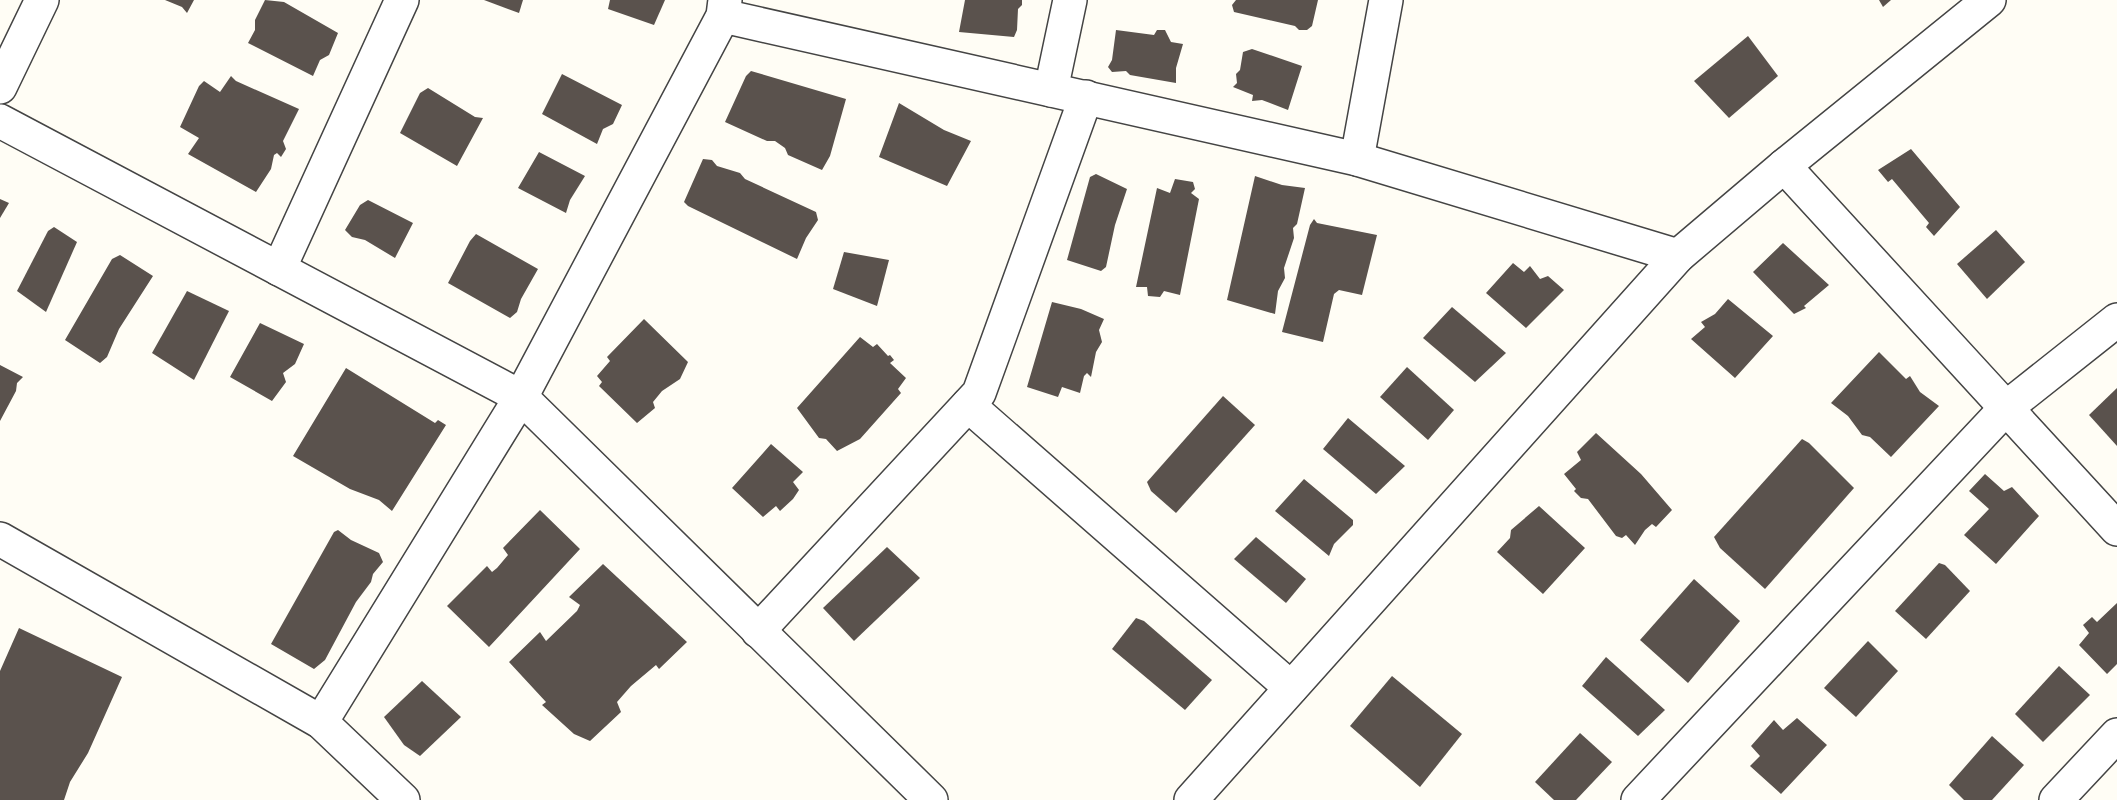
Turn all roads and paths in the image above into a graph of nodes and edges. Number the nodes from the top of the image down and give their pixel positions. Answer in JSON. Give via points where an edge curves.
{"nodes":[{"id":1,"x":42,"y":0,"type":"edge"},
{"id":2,"x":402,"y":0,"type":"edge"},
{"id":3,"x":1070,"y":0,"type":"edge"},
{"id":4,"x":1386,"y":0,"type":"edge"},
{"id":5,"x":1989,"y":0,"type":"edge"},
{"id":6,"x":724,"y":8,"type":"edge"},
{"id":7,"x":0,"y":87,"type":"edge"},
{"id":8,"x":1052,"y":90,"type":"junction"},
{"id":9,"x":1086,"y":97,"type":"junction"},
{"id":10,"x":0,"y":120,"type":"edge"},
{"id":11,"x":1357,"y":159,"type":"junction"},
{"id":12,"x":1784,"y":166,"type":"junction"},
{"id":13,"x":1678,"y":256,"type":"junction"},
{"id":14,"x":279,"y":270,"type":"junction"},
{"id":15,"x":2117,"y":320,"type":"edge"},
{"id":16,"x":521,"y":398,"type":"junction"},
{"id":17,"x":968,"y":405,"type":"junction"},
{"id":18,"x":2006,"y":408,"type":"junction"},
{"id":19,"x":2117,"y":529,"type":"edge"},
{"id":20,"x":4,"y":548,"type":"edge"},
{"id":21,"x":758,"y":631,"type":"junction"},
{"id":22,"x":1292,"y":688,"type":"junction"},
{"id":23,"x":321,"y":722,"type":"junction"},
{"id":24,"x":2117,"y":735,"type":"edge"},
{"id":25,"x":403,"y":800,"type":"edge"},
{"id":26,"x":931,"y":800,"type":"edge"},
{"id":27,"x":1191,"y":800,"type":"edge"},
{"id":28,"x":1638,"y":800,"type":"edge"},
{"id":29,"x":2056,"y":800,"type":"edge"}],
"edges":[{"from":1,"to":7,"type":"street"},
{"from":2,"to":14,"type":"street"},
{"from":3,"to":8,"type":"street"},
{"from":4,"to":11,"type":"street"},
{"from":5,"to":12,"type":"street"},
{"from":6,"to":8,"type":"street"},
{"from":6,"to":16,"type":"street"},
{"from":8,"to":9,"type":"street"},
{"from":9,"to":11,"type":"street"},
{"from":9,"to":17,"type":"street","via":[[979,393]]},
{"from":10,"to":14,"type":"street"},
{"from":11,"to":13,"type":"street"},
{"from":12,"to":13,"type":"street"},
{"from":12,"to":18,"type":"street"},
{"from":13,"to":22,"type":"street"},
{"from":14,"to":16,"type":"street"},
{"from":15,"to":18,"type":"street"},
{"from":16,"to":21,"type":"street"},
{"from":16,"to":23,"type":"street"},
{"from":17,"to":21,"type":"street"},
{"from":17,"to":22,"type":"street"},
{"from":18,"to":19,"type":"street"},
{"from":18,"to":28,"type":"street"},
{"from":20,"to":23,"type":"street"},
{"from":21,"to":26,"type":"street"},
{"from":22,"to":27,"type":"street"},
{"from":23,"to":25,"type":"street"},
{"from":24,"to":29,"type":"street"}]}
